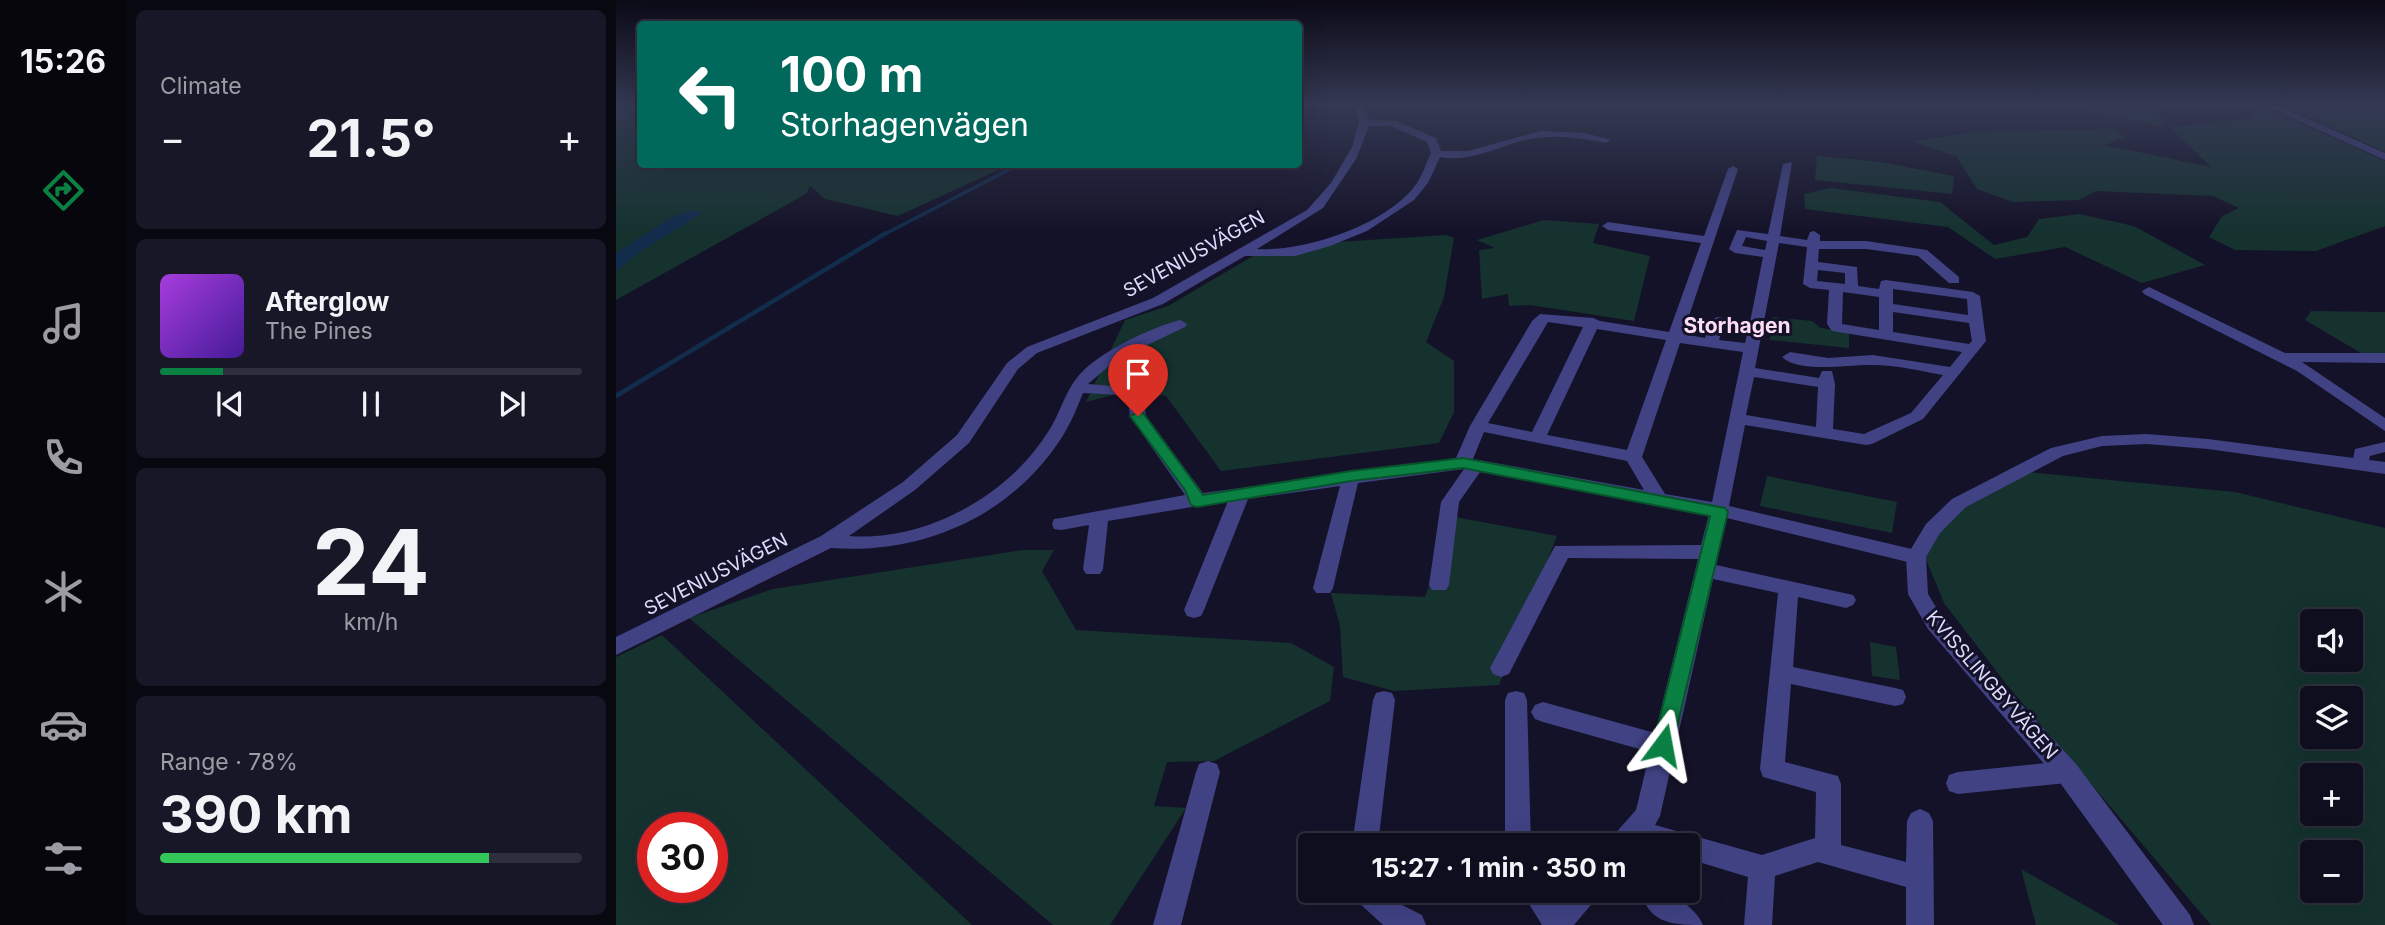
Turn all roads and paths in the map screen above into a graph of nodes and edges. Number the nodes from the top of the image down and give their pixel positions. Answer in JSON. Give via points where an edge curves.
{"nodes":[{"id":1,"x":1356,"y":147,"type":"edge"},
{"id":2,"x":1434,"y":147,"type":"edge"},
{"id":3,"x":1493,"y":147,"type":"edge"},
{"id":4,"x":2363,"y":147,"type":"edge"},
{"id":5,"x":1436,"y":153,"type":"junction"},
{"id":6,"x":2385,"y":157,"type":"edge"},
{"id":7,"x":1788,"y":164,"type":"dead end"},
{"id":8,"x":1733,"y":169,"type":"dead end"},
{"id":9,"x":1608,"y":226,"type":"dead end"},
{"id":10,"x":1741,"y":233,"type":"junction"},
{"id":11,"x":1709,"y":238,"type":"junction"},
{"id":12,"x":1775,"y":238,"type":"junction"},
{"id":13,"x":1814,"y":239,"type":"junction"},
{"id":14,"x":1738,"y":250,"type":"junction"},
{"id":15,"x":1240,"y":252,"type":"junction"},
{"id":16,"x":1772,"y":255,"type":"junction"},
{"id":17,"x":1812,"y":265,"type":"junction"},
{"id":18,"x":1954,"y":280,"type":"dead end"},
{"id":19,"x":1844,"y":288,"type":"junction"},
{"id":20,"x":2149,"y":291,"type":"dead end"},
{"id":21,"x":1886,"y":300,"type":"junction"},
{"id":22,"x":1976,"y":320,"type":"junction"},
{"id":23,"x":1593,"y":322,"type":"junction"},
{"id":24,"x":1180,"y":324,"type":"dead end"},
{"id":25,"x":1757,"y":327,"type":"junction"},
{"id":26,"x":1886,"y":336,"type":"junction"},
{"id":27,"x":1675,"y":337,"type":"junction"},
{"id":28,"x":1711,"y":342,"type":"junction"},
{"id":29,"x":1752,"y":349,"type":"junction"},
{"id":30,"x":1974,"y":349,"type":"junction"},
{"id":31,"x":1790,"y":357,"type":"dead end"},
{"id":32,"x":2282,"y":357,"type":"junction"},
{"id":33,"x":2385,"y":358,"type":"edge"},
{"id":34,"x":1828,"y":363,"type":"junction"},
{"id":35,"x":1748,"y":371,"type":"junction"},
{"id":36,"x":1955,"y":372,"type":"junction"},
{"id":37,"x":1827,"y":384,"type":"junction"},
{"id":38,"x":1080,"y":388,"type":"junction"},
{"id":39,"x":1738,"y":419,"type":"junction"},
{"id":40,"x":1478,"y":426,"type":"junction"},
{"id":41,"x":2385,"y":426,"type":"edge"},
{"id":42,"x":1824,"y":433,"type":"junction"},
{"id":43,"x":1537,"y":438,"type":"junction"},
{"id":44,"x":2385,"y":447,"type":"edge"},
{"id":45,"x":1633,"y":457,"type":"junction"},
{"id":46,"x":1470,"y":463,"type":"junction"},
{"id":47,"x":2361,"y":464,"type":"junction"},
{"id":48,"x":2385,"y":468,"type":"edge"},
{"id":49,"x":1351,"y":476,"type":"junction"},
{"id":50,"x":1241,"y":493,"type":"junction"},
{"id":51,"x":1197,"y":501,"type":"junction"},
{"id":52,"x":1660,"y":501,"type":"junction"},
{"id":53,"x":1719,"y":512,"type":"junction"},
{"id":54,"x":1099,"y":518,"type":"junction"},
{"id":55,"x":1060,"y":524,"type":"dead end"},
{"id":56,"x":828,"y":541,"type":"junction"},
{"id":57,"x":1916,"y":557,"type":"junction"},
{"id":58,"x":1706,"y":561,"type":"junction"},
{"id":59,"x":1093,"y":569,"type":"dead end"},
{"id":60,"x":1439,"y":585,"type":"dead end"},
{"id":61,"x":1323,"y":588,"type":"dead end"},
{"id":62,"x":1789,"y":588,"type":"junction"},
{"id":63,"x":1846,"y":600,"type":"dead end"},
{"id":64,"x":1194,"y":610,"type":"dead end"},
{"id":65,"x":616,"y":647,"type":"edge"},
{"id":66,"x":1500,"y":668,"type":"dead end"},
{"id":67,"x":1781,"y":673,"type":"junction"},
{"id":68,"x":1895,"y":697,"type":"dead end"},
{"id":69,"x":1384,"y":700,"type":"dead end"},
{"id":70,"x":1516,"y":700,"type":"dead end"},
{"id":71,"x":1544,"y":712,"type":"dead end"},
{"id":72,"x":1663,"y":745,"type":"junction"},
{"id":73,"x":1208,"y":772,"type":"dead end"},
{"id":74,"x":2067,"y":772,"type":"junction"},
{"id":75,"x":1958,"y":783,"type":"dead end"},
{"id":76,"x":1920,"y":821,"type":"dead end"},
{"id":77,"x":1366,"y":833,"type":"edge"},
{"id":78,"x":1518,"y":833,"type":"edge"},
{"id":79,"x":1632,"y":833,"type":"edge"},
{"id":80,"x":1828,"y":846,"type":"junction"},
{"id":81,"x":1700,"y":850,"type":"edge"},
{"id":82,"x":1762,"y":868,"type":"junction"},
{"id":83,"x":1919,"y":878,"type":"junction"},
{"id":84,"x":1377,"y":903,"type":"edge"},
{"id":85,"x":1543,"y":903,"type":"edge"},
{"id":86,"x":1575,"y":903,"type":"edge"},
{"id":87,"x":1659,"y":903,"type":"dead end"},
{"id":88,"x":1558,"y":924,"type":"edge"},
{"id":89,"x":1167,"y":925,"type":"edge"},
{"id":90,"x":1412,"y":925,"type":"edge"},
{"id":91,"x":1689,"y":925,"type":"edge"},
{"id":92,"x":1758,"y":925,"type":"edge"},
{"id":93,"x":1920,"y":925,"type":"edge"},
{"id":94,"x":2180,"y":925,"type":"edge"}],
"edges":[{"from":1,"to":15,"type":"street","name":"SEVENIUSVÄGEN","via":[[1326,200]]},
{"from":2,"to":5,"type":"street"},
{"from":3,"to":5,"type":"street"},
{"from":4,"to":6,"type":"street"},
{"from":5,"to":15,"type":"street","via":[[1420,187],[1407,201],[1364,226],[1297,252]]},
{"from":7,"to":12,"type":"street"},
{"from":8,"to":11,"type":"street"},
{"from":9,"to":11,"type":"street"},
{"from":10,"to":11,"type":"street"},
{"from":10,"to":12,"type":"street"},
{"from":10,"to":14,"type":"street"},
{"from":11,"to":14,"type":"street"},
{"from":11,"to":27,"type":"street"},
{"from":12,"to":13,"type":"street"},
{"from":12,"to":16,"type":"street"},
{"from":13,"to":17,"type":"street"},
{"from":13,"to":18,"type":"street","via":[[1922,253]]},
{"from":14,"to":16,"type":"street"},
{"from":15,"to":56,"type":"street","name":"SEVENIUSVÄGEN","via":[[1158,301],[1032,351],[1012,366],[963,439],[937,464]]},
{"from":16,"to":25,"type":"street"},
{"from":17,"to":19,"type":"street","via":[[1810,284]]},
{"from":17,"to":19,"type":"street","via":[[1852,271]]},
{"from":19,"to":21,"type":"street"},
{"from":19,"to":26,"type":"street","via":[[1833,324],[1843,330]]},
{"from":20,"to":32,"type":"street"},
{"from":21,"to":22,"type":"street"},
{"from":21,"to":22,"type":"street","via":[[1886,284],[1973,296]]},
{"from":21,"to":26,"type":"street"},
{"from":22,"to":30,"type":"street","via":[[1979,341]]},
{"from":23,"to":27,"type":"street"},
{"from":23,"to":40,"type":"street","via":[[1553,316],[1539,321]]},
{"from":23,"to":43,"type":"street"},
{"from":24,"to":38,"type":"street","via":[[1087,373]]},
{"from":25,"to":28,"type":"street","via":[[1717,321]]},
{"from":25,"to":29,"type":"street"},
{"from":26,"to":30,"type":"street"},
{"from":27,"to":28,"type":"street"},
{"from":27,"to":45,"type":"street"},
{"from":28,"to":29,"type":"street"},
{"from":29,"to":35,"type":"street"},
{"from":30,"to":36,"type":"street"},
{"from":31,"to":34,"type":"street"},
{"from":32,"to":33,"type":"street"},
{"from":32,"to":41,"type":"street"},
{"from":34,"to":36,"type":"street","via":[[1873,360]]},
{"from":34,"to":37,"type":"street"},
{"from":35,"to":37,"type":"street"},
{"from":35,"to":39,"type":"street"},
{"from":36,"to":42,"type":"street","via":[[1917,416],[1866,440]]},
{"from":37,"to":42,"type":"street"},
{"from":38,"to":51,"type":"street","via":[[1128,391],[1136,401],[1138,416]]},
{"from":38,"to":56,"type":"street","via":[[1056,435],[1004,493],[934,531],[852,545]]},
{"from":39,"to":42,"type":"street"},
{"from":39,"to":53,"type":"street"},
{"from":40,"to":43,"type":"street"},
{"from":40,"to":46,"type":"street"},
{"from":43,"to":45,"type":"street"},
{"from":44,"to":47,"type":"street","via":[[2361,453]]},
{"from":45,"to":52,"type":"street"},
{"from":46,"to":49,"type":"street"},
{"from":46,"to":52,"type":"street"},
{"from":46,"to":60,"type":"street","via":[[1450,502]]},
{"from":47,"to":48,"type":"street"},
{"from":47,"to":57,"type":"street","via":[[2208,444],[2102,441],[2057,452],[1959,503],[1933,529]]},
{"from":49,"to":50,"type":"street"},
{"from":49,"to":61,"type":"street"},
{"from":50,"to":51,"type":"street"},
{"from":50,"to":64,"type":"street"},
{"from":51,"to":54,"type":"street"},
{"from":52,"to":53,"type":"street"},
{"from":53,"to":57,"type":"street"},
{"from":53,"to":58,"type":"street"},
{"from":54,"to":55,"type":"street"},
{"from":54,"to":59,"type":"street"},
{"from":56,"to":65,"type":"street","name":"SEVENIUSVÄGEN"},
{"from":57,"to":74,"type":"street","name":"KVISSLINGBYVÄGEN","via":[[1918,594],[1936,623]]},
{"from":58,"to":62,"type":"street"},
{"from":58,"to":66,"type":"street","via":[[1562,551]]},
{"from":58,"to":72,"type":"street"},
{"from":62,"to":63,"type":"street"},
{"from":62,"to":67,"type":"street"},
{"from":67,"to":68,"type":"street"},
{"from":67,"to":80,"type":"street","via":[[1772,769],[1829,784]]},
{"from":69,"to":77,"type":"street"},
{"from":70,"to":78,"type":"street"},
{"from":71,"to":72,"type":"street"},
{"from":72,"to":79,"type":"street","via":[[1647,816]]},
{"from":73,"to":89,"type":"street"},
{"from":74,"to":75,"type":"street"},
{"from":74,"to":94,"type":"street","name":"KVISSLINGBYVÄGEN"},
{"from":76,"to":83,"type":"street"},
{"from":80,"to":82,"type":"street"},
{"from":80,"to":83,"type":"street","via":[[1828,854]]},
{"from":81,"to":82,"type":"street"},
{"from":82,"to":92,"type":"street"},
{"from":83,"to":93,"type":"street"},
{"from":84,"to":90,"type":"street"},
{"from":85,"to":88,"type":"street"},
{"from":86,"to":88,"type":"street"},
{"from":87,"to":91,"type":"street"}]}
